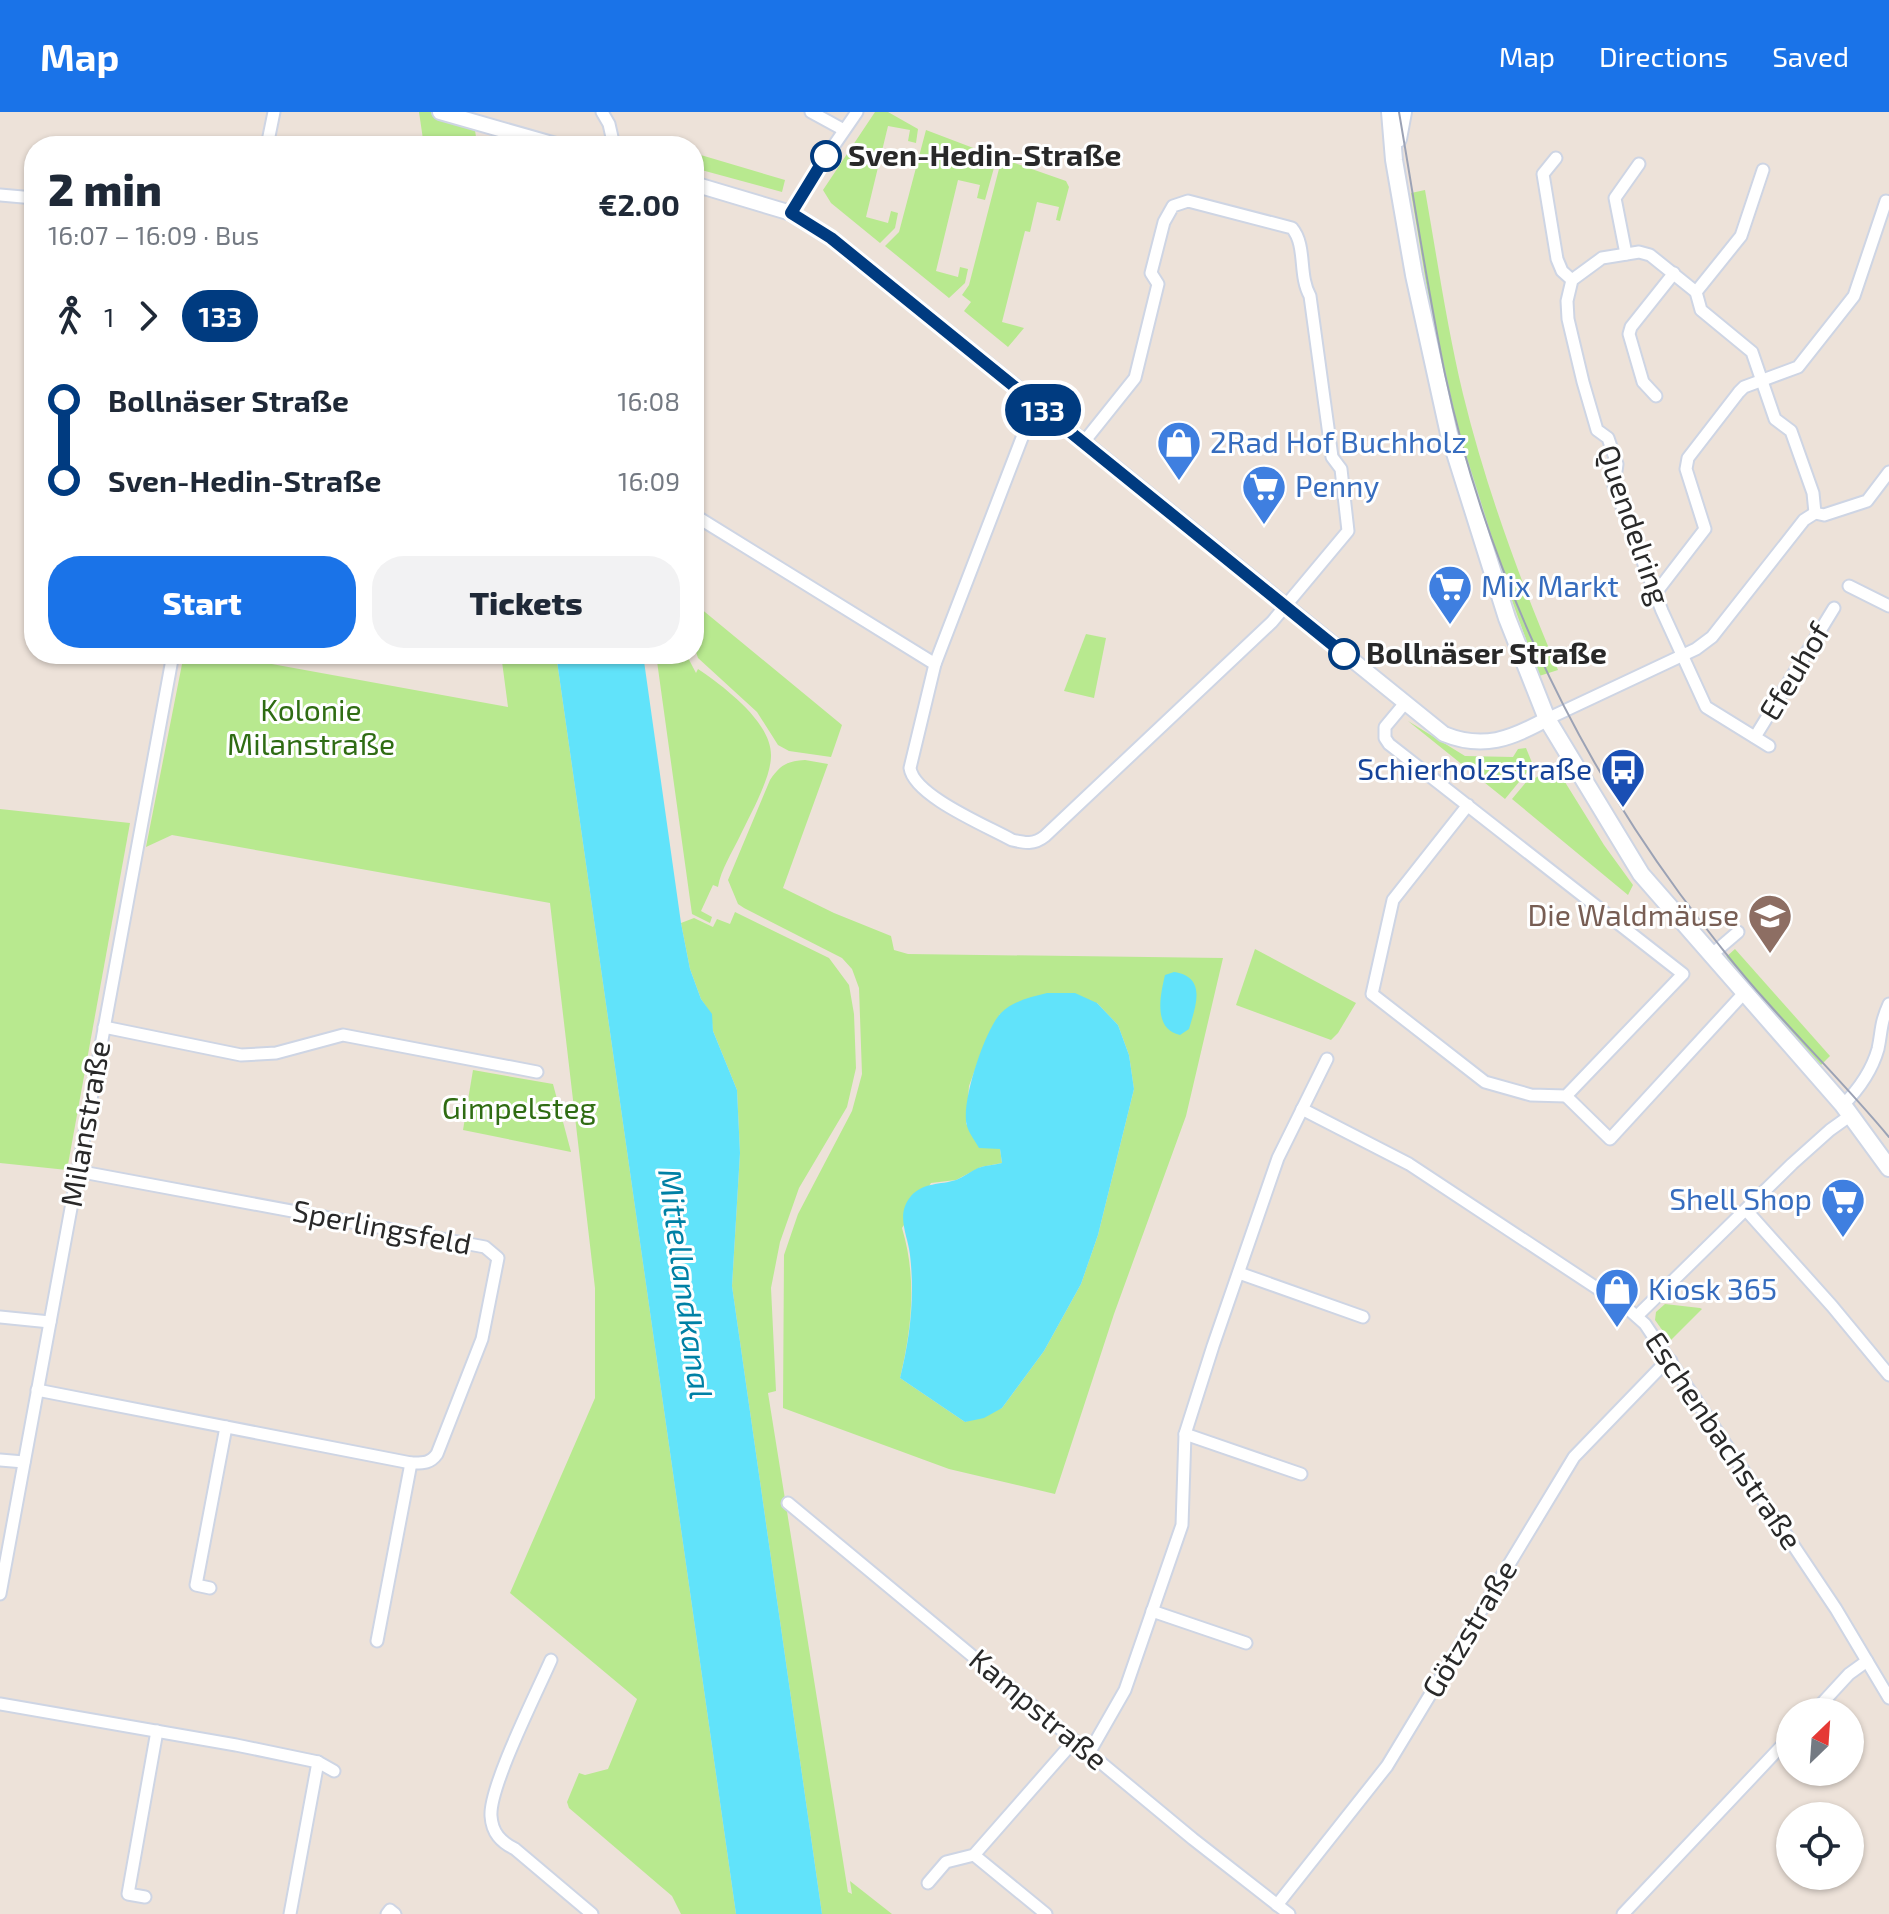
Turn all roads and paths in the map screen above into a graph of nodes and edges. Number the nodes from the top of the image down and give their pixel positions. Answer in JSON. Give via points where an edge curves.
{"nodes":[{"id":1,"x":274,"y":112,"type":"edge"},
{"id":2,"x":440,"y":112,"type":"edge"},
{"id":3,"x":602,"y":112,"type":"edge"},
{"id":4,"x":811,"y":112,"type":"edge"},
{"id":5,"x":857,"y":112,"type":"edge"},
{"id":6,"x":1390,"y":112,"type":"edge"},
{"id":7,"x":1403,"y":112,"type":"edge"},
{"id":8,"x":844,"y":130,"type":"junction"},
{"id":9,"x":269,"y":136,"type":"edge"},
{"id":10,"x":524,"y":136,"type":"edge"},
{"id":11,"x":612,"y":136,"type":"edge"},
{"id":12,"x":1556,"y":158,"type":"dead end"},
{"id":13,"x":1394,"y":160,"type":"junction"},
{"id":14,"x":1639,"y":164,"type":"dead end"},
{"id":15,"x":1763,"y":170,"type":"dead end"},
{"id":16,"x":704,"y":187,"type":"edge"},
{"id":17,"x":0,"y":195,"type":"edge"},
{"id":18,"x":24,"y":197,"type":"edge"},
{"id":19,"x":1886,"y":201,"type":"dead end"},
{"id":20,"x":791,"y":213,"type":"junction"},
{"id":21,"x":1626,"y":254,"type":"junction"},
{"id":22,"x":1674,"y":273,"type":"junction"},
{"id":23,"x":1572,"y":280,"type":"junction"},
{"id":24,"x":1696,"y":292,"type":"junction"},
{"id":25,"x":1762,"y":381,"type":"junction"},
{"id":26,"x":1656,"y":396,"type":"dead end"},
{"id":27,"x":1042,"y":409,"type":"junction"},
{"id":28,"x":1083,"y":443,"type":"junction"},
{"id":29,"x":1889,"y":472,"type":"edge"},
{"id":30,"x":1815,"y":513,"type":"junction"},
{"id":31,"x":704,"y":521,"type":"edge"},
{"id":32,"x":1849,"y":586,"type":"dead end"},
{"id":33,"x":1655,"y":594,"type":"junction"},
{"id":34,"x":1889,"y":606,"type":"edge"},
{"id":35,"x":1285,"y":607,"type":"junction"},
{"id":36,"x":1834,"y":608,"type":"dead end"},
{"id":37,"x":1682,"y":657,"type":"junction"},
{"id":38,"x":171,"y":664,"type":"edge"},
{"id":39,"x":935,"y":664,"type":"junction"},
{"id":40,"x":1405,"y":703,"type":"junction"},
{"id":41,"x":1547,"y":719,"type":"junction"},
{"id":42,"x":1755,"y":737,"type":"junction"},
{"id":43,"x":1769,"y":746,"type":"dead end"},
{"id":44,"x":1468,"y":805,"type":"junction"},
{"id":45,"x":1738,"y":932,"type":"dead end"},
{"id":46,"x":1710,"y":956,"type":"junction"},
{"id":47,"x":1744,"y":993,"type":"junction"},
{"id":48,"x":1889,"y":1004,"type":"edge"},
{"id":49,"x":104,"y":1027,"type":"junction"},
{"id":50,"x":1327,"y":1059,"type":"dead end"},
{"id":51,"x":537,"y":1072,"type":"dead end"},
{"id":52,"x":1566,"y":1096,"type":"junction"},
{"id":53,"x":1302,"y":1109,"type":"junction"},
{"id":54,"x":1847,"y":1110,"type":"junction"},
{"id":55,"x":1889,"y":1168,"type":"edge"},
{"id":56,"x":77,"y":1171,"type":"junction"},
{"id":57,"x":1746,"y":1210,"type":"junction"},
{"id":58,"x":1239,"y":1273,"type":"junction"},
{"id":59,"x":1637,"y":1316,"type":"junction"},
{"id":60,"x":0,"y":1317,"type":"edge"},
{"id":61,"x":1363,"y":1317,"type":"dead end"},
{"id":62,"x":50,"y":1322,"type":"junction"},
{"id":63,"x":1671,"y":1361,"type":"junction"},
{"id":64,"x":1889,"y":1375,"type":"edge"},
{"id":65,"x":37,"y":1390,"type":"junction"},
{"id":66,"x":226,"y":1427,"type":"junction"},
{"id":67,"x":1185,"y":1434,"type":"junction"},
{"id":68,"x":0,"y":1460,"type":"edge"},
{"id":69,"x":24,"y":1462,"type":"junction"},
{"id":70,"x":411,"y":1463,"type":"junction"},
{"id":71,"x":1301,"y":1474,"type":"dead end"},
{"id":72,"x":788,"y":1503,"type":"dead end"},
{"id":73,"x":2,"y":1566,"type":"edge"},
{"id":74,"x":210,"y":1588,"type":"dead end"},
{"id":75,"x":0,"y":1594,"type":"edge"},
{"id":76,"x":1152,"y":1611,"type":"junction"},
{"id":77,"x":377,"y":1641,"type":"dead end"},
{"id":78,"x":1246,"y":1643,"type":"dead end"},
{"id":79,"x":551,"y":1660,"type":"dead end"},
{"id":80,"x":1867,"y":1661,"type":"junction"},
{"id":81,"x":1827,"y":1698,"type":"edge"},
{"id":82,"x":1889,"y":1698,"type":"edge"},
{"id":83,"x":0,"y":1704,"type":"edge"},
{"id":84,"x":157,"y":1731,"type":"junction"},
{"id":85,"x":1074,"y":1741,"type":"junction"},
{"id":86,"x":1776,"y":1752,"type":"edge"},
{"id":87,"x":1089,"y":1753,"type":"junction"},
{"id":88,"x":318,"y":1762,"type":"junction"},
{"id":89,"x":334,"y":1771,"type":"dead end"},
{"id":90,"x":974,"y":1855,"type":"junction"},
{"id":91,"x":928,"y":1883,"type":"dead end"},
{"id":92,"x":145,"y":1897,"type":"dead end"},
{"id":93,"x":1277,"y":1905,"type":"junction"},
{"id":94,"x":290,"y":1914,"type":"edge"},
{"id":95,"x":387,"y":1914,"type":"edge"},
{"id":96,"x":395,"y":1914,"type":"edge"},
{"id":97,"x":592,"y":1914,"type":"edge"},
{"id":98,"x":1046,"y":1914,"type":"edge"},
{"id":99,"x":1289,"y":1914,"type":"edge"},
{"id":100,"x":1623,"y":1914,"type":"edge"}],
"edges":[{"from":1,"to":9,"type":"street"},
{"from":2,"to":10,"type":"street"},
{"from":3,"to":11,"type":"street"},
{"from":4,"to":8,"type":"street"},
{"from":5,"to":8,"type":"street"},
{"from":6,"to":13,"type":"main road"},
{"from":7,"to":13,"type":"main road"},
{"from":8,"to":20,"type":"street"},
{"from":12,"to":23,"type":"street","via":[[1543,174],[1557,259]]},
{"from":13,"to":41,"type":"main road","via":[[1449,434],[1507,618]]},
{"from":14,"to":21,"type":"street","via":[[1615,198]]},
{"from":15,"to":24,"type":"street","via":[[1741,236]]},
{"from":16,"to":20,"type":"street"},
{"from":17,"to":18,"type":"street"},
{"from":19,"to":25,"type":"street","via":[[1854,296],[1798,367]]},
{"from":20,"to":27,"type":"street","via":[[831,238]]},
{"from":21,"to":22,"type":"street","via":[[1645,253]]},
{"from":21,"to":23,"type":"street","via":[[1595,262]]},
{"from":22,"to":24,"type":"street"},
{"from":22,"to":26,"type":"street","via":[[1629,334],[1643,382]]},
{"from":23,"to":33,"type":"street","name":"Quendelring","via":[[1568,319],[1583,382],[1597,430],[1608,438],[1617,464],[1614,486]]},
{"from":24,"to":25,"type":"street","via":[[1701,310],[1752,352]]},
{"from":25,"to":30,"type":"street","via":[[1775,419],[1791,431]]},
{"from":25,"to":33,"type":"street","via":[[1739,392],[1688,458],[1686,471],[1705,529]]},
{"from":27,"to":28,"type":"street"},
{"from":27,"to":39,"type":"street","via":[[1025,430]]},
{"from":28,"to":35,"type":"street"},
{"from":28,"to":35,"type":"street","via":[[1135,378],[1158,284],[1151,273],[1173,206],[1188,201],[1292,228],[1310,296],[1348,531]]},
{"from":29,"to":30,"type":"street","via":[[1867,501]]},
{"from":30,"to":37,"type":"street","via":[[1712,637]]},
{"from":31,"to":39,"type":"street"},
{"from":32,"to":34,"type":"street"},
{"from":33,"to":37,"type":"street","name":"Quendelring"},
{"from":35,"to":39,"type":"street","via":[[1038,842],[1012,840],[925,792],[911,776]]},
{"from":35,"to":40,"type":"street"},
{"from":36,"to":42,"type":"street","name":"Efeuhof"},
{"from":37,"to":41,"type":"street"},
{"from":37,"to":42,"type":"street","name":"Efeuhof","via":[[1706,707]]},
{"from":38,"to":49,"type":"street","name":"Milanstraße"},
{"from":40,"to":41,"type":"street","via":[[1444,734],[1474,744],[1499,740]]},
{"from":40,"to":44,"type":"street","via":[[1385,727],[1385,738]]},
{"from":41,"to":46,"type":"main road","via":[[1641,874]]},
{"from":42,"to":43,"type":"street","name":"Efeuhof"},
{"from":44,"to":52,"type":"street","via":[[1683,974]]},
{"from":44,"to":52,"type":"street","via":[[1393,900],[1372,994],[1485,1082],[1531,1095]]},
{"from":45,"to":46,"type":"street"},
{"from":46,"to":47,"type":"main road"},
{"from":47,"to":52,"type":"street","via":[[1610,1139]]},
{"from":47,"to":54,"type":"main road"},
{"from":48,"to":54,"type":"street","via":[[1880,1023],[1878,1049]]},
{"from":49,"to":51,"type":"street","via":[[241,1055],[276,1053],[343,1035]]},
{"from":49,"to":56,"type":"street","name":"Milanstraße"},
{"from":50,"to":53,"type":"street"},
{"from":53,"to":58,"type":"street","via":[[1278,1158]]},
{"from":53,"to":59,"type":"street","name":"Eschenbachstraße","via":[[1409,1164]]},
{"from":54,"to":55,"type":"main road"},
{"from":54,"to":57,"type":"street"},
{"from":56,"to":62,"type":"street","name":"Milanstraße"},
{"from":56,"to":70,"type":"street","name":"Sperlingsfeld","via":[[485,1247],[498,1258],[482,1339],[437,1454],[431,1461]]},
{"from":57,"to":59,"type":"street"},
{"from":57,"to":64,"type":"street"},
{"from":58,"to":61,"type":"street"},
{"from":58,"to":67,"type":"street"},
{"from":59,"to":63,"type":"street","name":"Eschenbachstraße"},
{"from":60,"to":62,"type":"street"},
{"from":62,"to":65,"type":"street","name":"Milanstraße"},
{"from":63,"to":80,"type":"street","name":"Eschenbachstraße"},
{"from":63,"to":93,"type":"street","name":"Götzstraße","via":[[1574,1457],[1387,1766]]},
{"from":65,"to":66,"type":"street"},
{"from":65,"to":69,"type":"street","name":"Milanstraße"},
{"from":66,"to":70,"type":"street"},
{"from":66,"to":74,"type":"street","via":[[196,1585]]},
{"from":67,"to":71,"type":"street"},
{"from":67,"to":76,"type":"street","via":[[1182,1525]]},
{"from":68,"to":69,"type":"street"},
{"from":69,"to":73,"type":"street","name":"Milanstraße"},
{"from":70,"to":77,"type":"street"},
{"from":72,"to":85,"type":"street","name":"Kampstraße"},
{"from":73,"to":75,"type":"street","name":"Milanstraße"},
{"from":76,"to":78,"type":"street"},
{"from":76,"to":87,"type":"street","via":[[1125,1690]]},
{"from":79,"to":97,"type":"street","via":[[496,1789],[491,1818],[504,1843]]},
{"from":80,"to":81,"type":"street"},
{"from":80,"to":82,"type":"street","name":"Eschenbachstraße"},
{"from":83,"to":84,"type":"street"},
{"from":84,"to":88,"type":"street"},
{"from":84,"to":92,"type":"street","via":[[128,1894]]},
{"from":85,"to":87,"type":"street","name":"Kampstraße"},
{"from":85,"to":90,"type":"street"},
{"from":86,"to":100,"type":"street"},
{"from":87,"to":93,"type":"street","name":"Kampstraße"},
{"from":88,"to":89,"type":"street"},
{"from":88,"to":94,"type":"street"},
{"from":90,"to":91,"type":"street","via":[[946,1862]]},
{"from":90,"to":98,"type":"street"},
{"from":93,"to":99,"type":"street","name":"Kampstraße"},
{"from":95,"to":96,"type":"street"}]}
